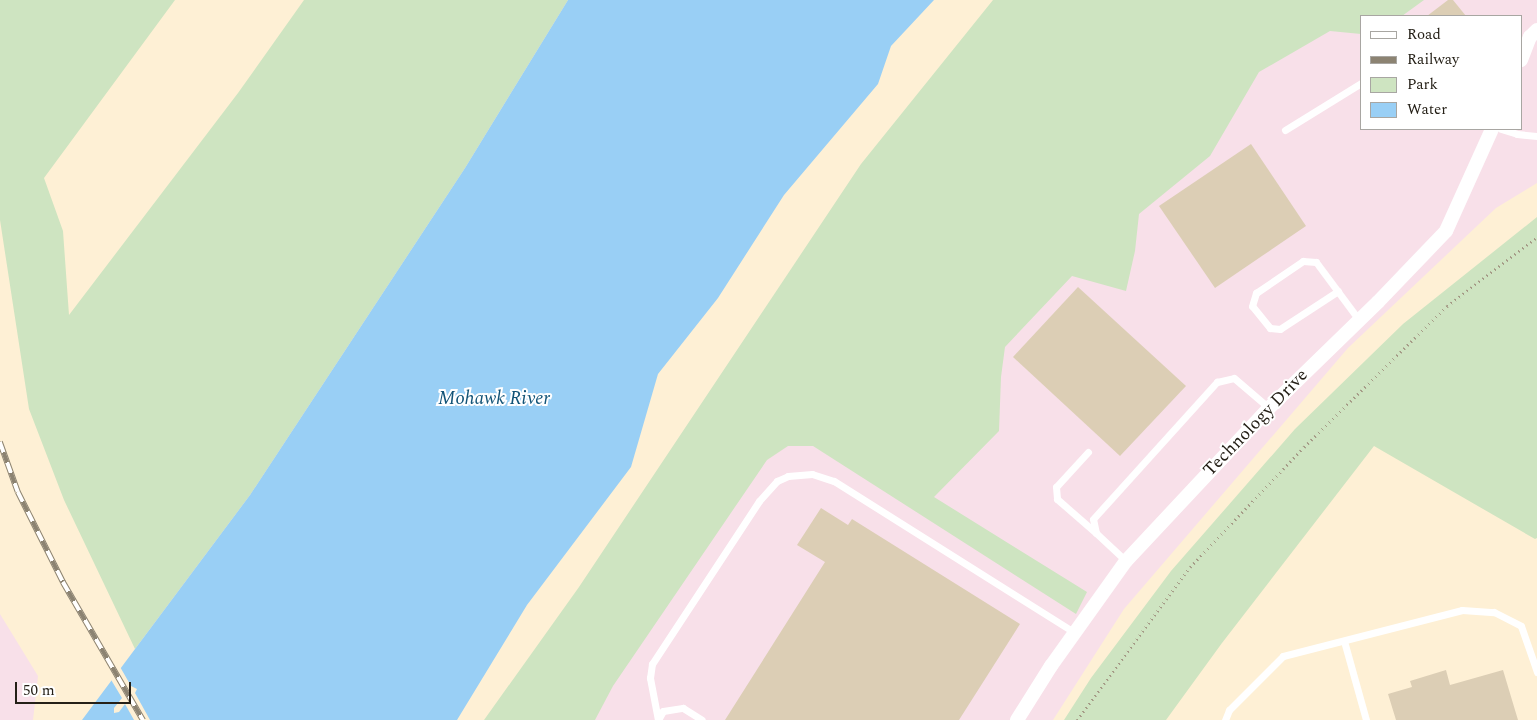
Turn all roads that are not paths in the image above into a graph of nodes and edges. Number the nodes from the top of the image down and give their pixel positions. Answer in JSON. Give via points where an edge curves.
{"nodes":[{"id":1,"x":1537,"y":30,"type":"edge"},
{"id":2,"x":1522,"y":57,"type":"edge"},
{"id":3,"x":1360,"y":84,"type":"edge"},
{"id":4,"x":1285,"y":130,"type":"dead end"},
{"id":5,"x":1492,"y":130,"type":"edge"},
{"id":6,"x":1504,"y":130,"type":"edge"},
{"id":7,"x":1537,"y":136,"type":"edge"},
{"id":8,"x":1338,"y":291,"type":"junction"},
{"id":9,"x":1359,"y":320,"type":"junction"},
{"id":10,"x":1269,"y":408,"type":"junction"},
{"id":11,"x":1088,"y":452,"type":"dead end"},
{"id":12,"x":1096,"y":533,"type":"junction"},
{"id":13,"x":1126,"y":561,"type":"junction"},
{"id":14,"x":1075,"y":633,"type":"junction"},
{"id":15,"x":1344,"y":641,"type":"junction"},
{"id":16,"x":1537,"y":672,"type":"edge"},
{"id":17,"x":658,"y":720,"type":"edge"},
{"id":18,"x":702,"y":720,"type":"edge"},
{"id":19,"x":1017,"y":720,"type":"edge"},
{"id":20,"x":1225,"y":720,"type":"edge"},
{"id":21,"x":1366,"y":720,"type":"edge"}],
"edges":[{"from":1,"to":2,"type":"street","via":[[1530,37]]},
{"from":3,"to":4,"type":"lane"},
{"from":5,"to":9,"type":"street","name":"Technology Drive","via":[[1446,231]]},
{"from":6,"to":7,"type":"lane"},
{"from":8,"to":8,"type":"lane","via":[[1316,262],[1303,261],[1256,294],[1252,306],[1270,328],[1280,329]]},
{"from":8,"to":9,"type":"lane"},
{"from":9,"to":10,"type":"street","name":"Technology Drive"},
{"from":10,"to":12,"type":"lane","via":[[1234,378],[1217,382],[1093,519]]},
{"from":10,"to":13,"type":"street","name":"Technology Drive"},
{"from":11,"to":12,"type":"lane","via":[[1056,487],[1057,499]]},
{"from":12,"to":13,"type":"lane"},
{"from":13,"to":14,"type":"street","name":"Technology Drive"},
{"from":14,"to":17,"type":"lane","via":[[834,481],[812,474],[788,476],[777,481],[759,501],[652,664],[650,678]]},
{"from":14,"to":19,"type":"street","name":"Technology Drive"},
{"from":15,"to":16,"type":"lane","via":[[1462,610],[1494,612],[1520,626]]},
{"from":15,"to":20,"type":"lane","via":[[1283,656],[1229,710]]},
{"from":15,"to":21,"type":"lane"},
{"from":17,"to":18,"type":"lane","via":[[663,711],[683,708]]}]}
